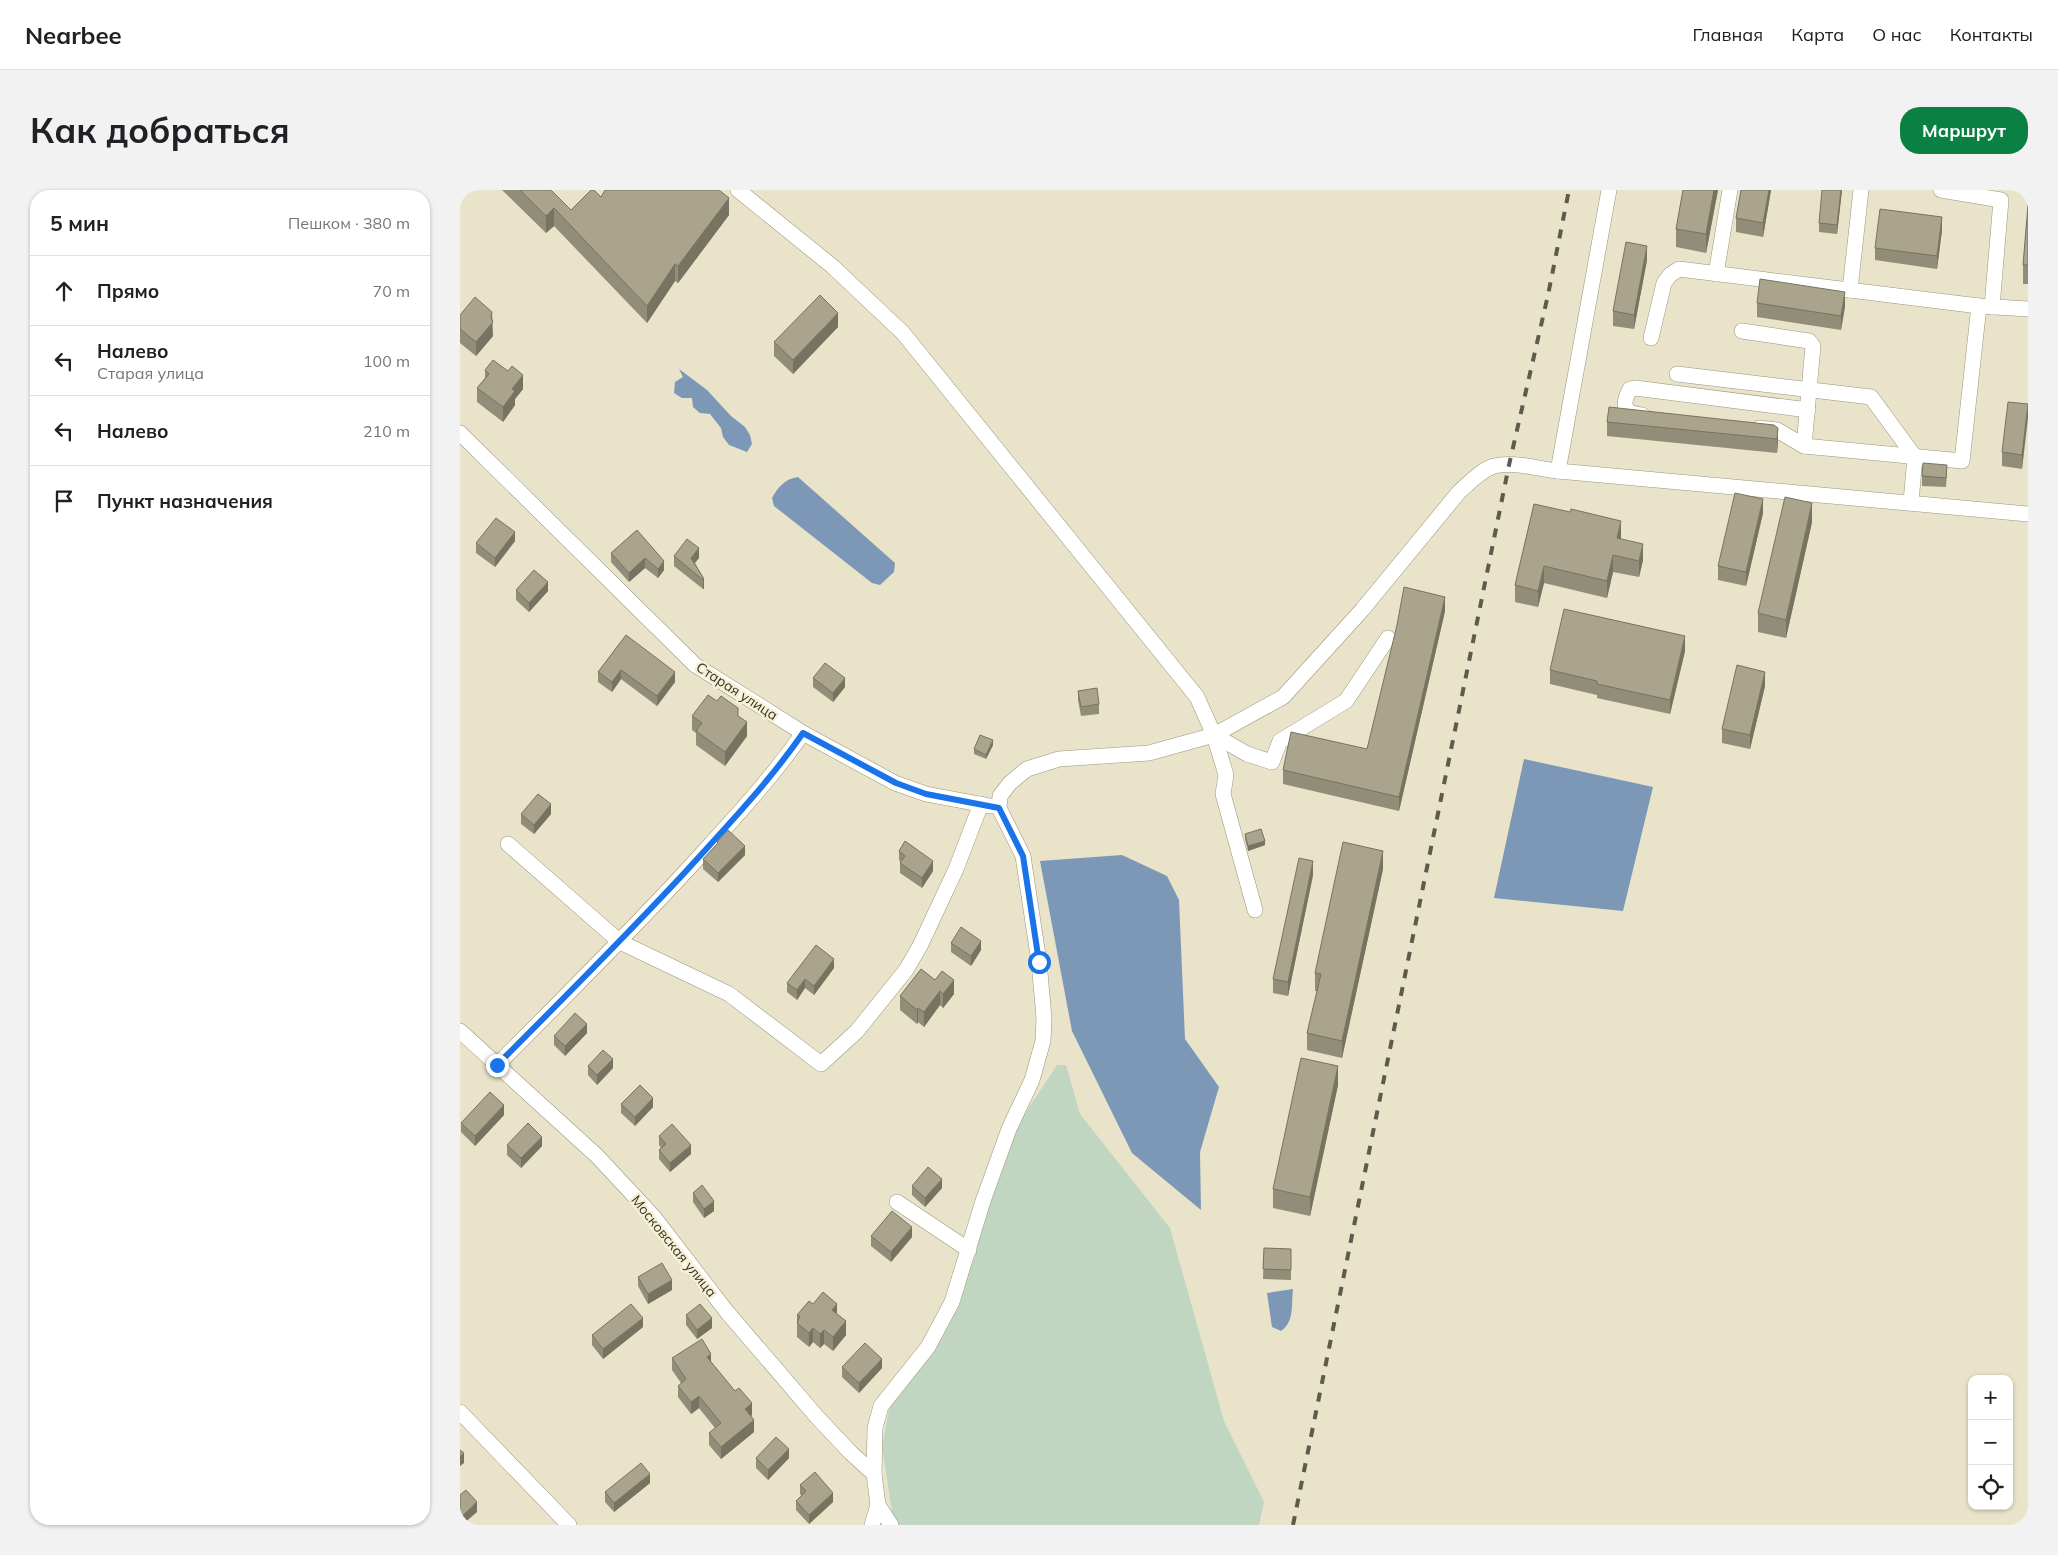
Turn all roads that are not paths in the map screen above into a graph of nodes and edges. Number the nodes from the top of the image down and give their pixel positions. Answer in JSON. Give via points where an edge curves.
{"nodes":[{"id":1,"x":738,"y":190,"type":"edge"},
{"id":2,"x":1610,"y":190,"type":"edge"},
{"id":3,"x":1730,"y":190,"type":"edge"},
{"id":4,"x":1861,"y":190,"type":"edge"},
{"id":5,"x":1941,"y":190,"type":"edge"},
{"id":6,"x":1716,"y":274,"type":"junction"},
{"id":7,"x":1850,"y":290,"type":"junction"},
{"id":8,"x":1985,"y":307,"type":"junction"},
{"id":9,"x":2028,"y":309,"type":"edge"},
{"id":10,"x":1742,"y":331,"type":"dead end"},
{"id":11,"x":1651,"y":338,"type":"dead end"},
{"id":12,"x":1677,"y":374,"type":"dead end"},
{"id":13,"x":1810,"y":390,"type":"junction"},
{"id":14,"x":1808,"y":410,"type":"junction"},
{"id":15,"x":1660,"y":417,"type":"edge"},
{"id":16,"x":1748,"y":427,"type":"edge"},
{"id":17,"x":460,"y":433,"type":"edge"},
{"id":18,"x":1804,"y":446,"type":"junction"},
{"id":19,"x":1915,"y":457,"type":"junction"},
{"id":20,"x":1558,"y":471,"type":"junction"},
{"id":21,"x":1911,"y":502,"type":"junction"},
{"id":22,"x":2028,"y":514,"type":"edge"},
{"id":23,"x":1388,"y":638,"type":"dead end"},
{"id":24,"x":803,"y":733,"type":"junction"},
{"id":25,"x":1214,"y":735,"type":"junction"},
{"id":26,"x":981,"y":804,"type":"junction"},
{"id":27,"x":999,"y":808,"type":"junction"},
{"id":28,"x":508,"y":844,"type":"dead end"},
{"id":29,"x":1255,"y":910,"type":"dead end"},
{"id":30,"x":620,"y":942,"type":"junction"},
{"id":31,"x":460,"y":1030,"type":"edge"},
{"id":32,"x":497,"y":1065,"type":"junction"},
{"id":33,"x":897,"y":1202,"type":"dead end"},
{"id":34,"x":969,"y":1250,"type":"junction"},
{"id":35,"x":460,"y":1412,"type":"edge"},
{"id":36,"x":874,"y":1474,"type":"junction"},
{"id":37,"x":878,"y":1505,"type":"junction"},
{"id":38,"x":569,"y":1525,"type":"edge"},
{"id":39,"x":872,"y":1525,"type":"edge"},
{"id":40,"x":891,"y":1525,"type":"edge"}],
"edges":[{"from":1,"to":25,"type":"street","via":[[832,266],[902,333],[1197,697]]},
{"from":2,"to":20,"type":"street"},
{"from":3,"to":6,"type":"street"},
{"from":4,"to":7,"type":"street"},
{"from":5,"to":8,"type":"street","via":[[2002,200]]},
{"from":6,"to":7,"type":"street"},
{"from":6,"to":11,"type":"street","via":[[1679,269],[1670,275],[1664,283]]},
{"from":7,"to":8,"type":"street"},
{"from":8,"to":9,"type":"street"},
{"from":8,"to":19,"type":"street","via":[[1962,461]]},
{"from":10,"to":13,"type":"street","via":[[1809,341],[1814,353]]},
{"from":12,"to":13,"type":"street"},
{"from":13,"to":14,"type":"street"},
{"from":13,"to":19,"type":"street","via":[[1871,397]]},
{"from":14,"to":15,"type":"street","via":[[1630,389],[1625,406],[1630,414]]},
{"from":14,"to":18,"type":"street"},
{"from":16,"to":18,"type":"street","via":[[1777,430]]},
{"from":17,"to":24,"type":"street","name":"Старая улица","via":[[696,666]]},
{"from":18,"to":19,"type":"street"},
{"from":19,"to":21,"type":"street"},
{"from":20,"to":21,"type":"street"},
{"from":20,"to":25,"type":"street","via":[[1509,464],[1493,466],[1474,479],[1459,492],[1362,610],[1283,697]]},
{"from":21,"to":22,"type":"street"},
{"from":23,"to":25,"type":"street","via":[[1346,701],[1280,742],[1272,762],[1247,754]]},
{"from":24,"to":26,"type":"street","name":"Старая улица","via":[[896,783],[926,794]]},
{"from":24,"to":30,"type":"street","via":[[752,800]]},
{"from":25,"to":27,"type":"street","via":[[1149,753],[1059,759],[1027,769],[1010,782],[1000,796]]},
{"from":25,"to":29,"type":"street","via":[[1226,775],[1223,794]]},
{"from":26,"to":27,"type":"street","name":"Старая улица"},
{"from":26,"to":30,"type":"street","via":[[956,869],[906,970],[857,1031],[821,1064],[729,994]]},
{"from":27,"to":34,"type":"street","via":[[1023,856],[1039,962],[1043,1042],[1032,1080],[1008,1129]]},
{"from":28,"to":30,"type":"street"},
{"from":30,"to":32,"type":"street"},
{"from":31,"to":32,"type":"street","name":"Московская улица"},
{"from":32,"to":36,"type":"street","name":"Московская улица","via":[[597,1156],[653,1216],[727,1312],[817,1417]]},
{"from":33,"to":34,"type":"street"},
{"from":34,"to":36,"type":"street","via":[[952,1302],[928,1347],[881,1406],[875,1428]]},
{"from":35,"to":38,"type":"street"},
{"from":36,"to":37,"type":"street"},
{"from":37,"to":39,"type":"street"},
{"from":37,"to":40,"type":"street"}]}
